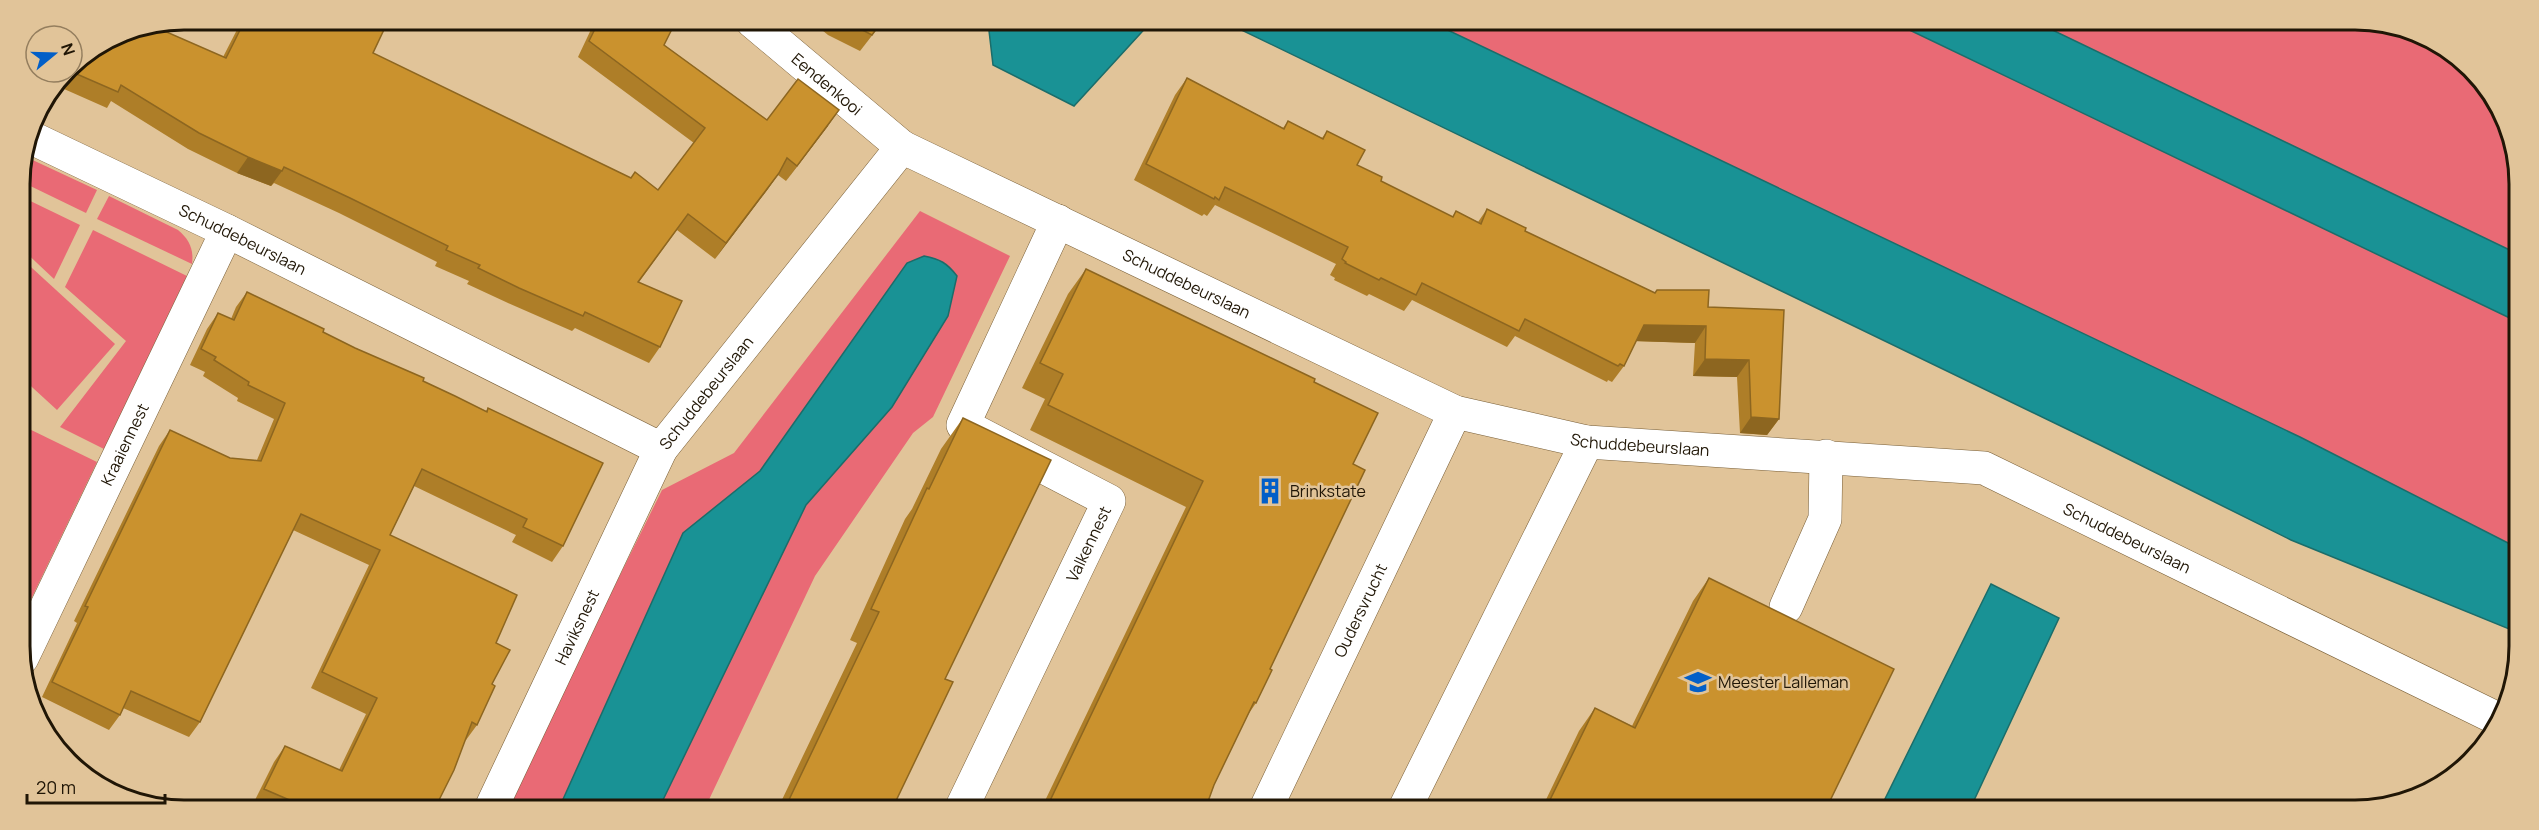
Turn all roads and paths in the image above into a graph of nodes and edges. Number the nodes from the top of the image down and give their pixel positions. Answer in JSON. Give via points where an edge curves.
{"nodes":[{"id":1,"x":763,"y":30,"type":"edge"},
{"id":2,"x":36,"y":140,"type":"edge"},
{"id":3,"x":902,"y":147,"type":"junction"},
{"id":4,"x":1058,"y":220,"type":"junction"},
{"id":5,"x":227,"y":231,"type":"junction"},
{"id":6,"x":1455,"y":412,"type":"junction"},
{"id":7,"x":1587,"y":442,"type":"junction"},
{"id":8,"x":661,"y":448,"type":"junction"},
{"id":9,"x":1826,"y":456,"type":"junction"},
{"id":10,"x":1786,"y":607,"type":"dead end"},
{"id":11,"x":30,"y":641,"type":"edge"},
{"id":12,"x":2492,"y":716,"type":"edge"},
{"id":13,"x":495,"y":800,"type":"edge"},
{"id":14,"x":965,"y":800,"type":"edge"},
{"id":15,"x":1269,"y":800,"type":"edge"},
{"id":16,"x":1409,"y":800,"type":"edge"}],
"edges":[{"from":1,"to":3,"type":"street","name":"Eendenkooi"},
{"from":2,"to":5,"type":"street","name":"Schuddebeurslaan"},
{"from":3,"to":4,"type":"street","name":"Schuddebeurslaan"},
{"from":3,"to":8,"type":"street","name":"Schuddebeurslaan"},
{"from":4,"to":6,"type":"street","name":"Schuddebeurslaan"},
{"from":4,"to":14,"type":"street","name":"Valkennest","via":[[963,426],[1109,501]]},
{"from":5,"to":8,"type":"street","name":"Schuddebeurslaan"},
{"from":5,"to":11,"type":"street","name":"Kraaiennest"},
{"from":6,"to":7,"type":"street","name":"Schuddebeurslaan"},
{"from":6,"to":15,"type":"street","name":"Oudersvrucht"},
{"from":7,"to":9,"type":"street","name":"Schuddebeurslaan"},
{"from":7,"to":16,"type":"street"},
{"from":8,"to":13,"type":"street","name":"Haviksnest"},
{"from":9,"to":10,"type":"street","via":[[1825,519]]},
{"from":9,"to":12,"type":"street","name":"Schuddebeurslaan","via":[[1984,468]]}]}
